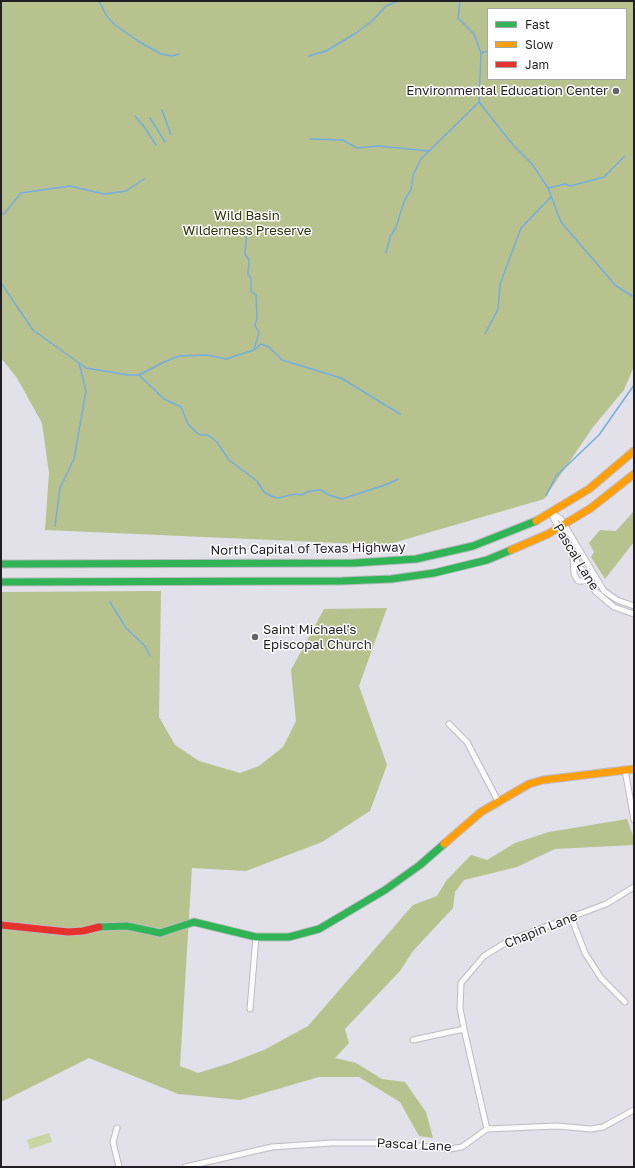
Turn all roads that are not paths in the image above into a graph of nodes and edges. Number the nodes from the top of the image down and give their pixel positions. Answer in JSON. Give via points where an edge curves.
{"nodes":[{"id":1,"x":634,"y":450,"type":"edge"},
{"id":2,"x":634,"y":474,"type":"edge"},
{"id":3,"x":551,"y":513,"type":"junction"},
{"id":4,"x":565,"y":525,"type":"junction"},
{"id":5,"x":558,"y":529,"type":"junction"},
{"id":6,"x":572,"y":554,"type":"junction"},
{"id":7,"x":1,"y":564,"type":"edge"},
{"id":8,"x":169,"y":573,"type":"junction"},
{"id":9,"x":594,"y":575,"type":"junction"},
{"id":10,"x":586,"y":580,"type":"junction"},
{"id":11,"x":1,"y":582,"type":"edge"},
{"id":12,"x":601,"y":587,"type":"junction"},
{"id":13,"x":595,"y":591,"type":"junction"},
{"id":14,"x":634,"y":606,"type":"edge"},
{"id":15,"x":634,"y":614,"type":"edge"},
{"id":16,"x":448,"y":724,"type":"dead end"},
{"id":17,"x":634,"y":769,"type":"edge"},
{"id":18,"x":625,"y":770,"type":"junction"},
{"id":19,"x":498,"y":801,"type":"junction"},
{"id":20,"x":634,"y":820,"type":"edge"},
{"id":21,"x":634,"y":887,"type":"edge"},
{"id":22,"x":571,"y":917,"type":"junction"},
{"id":23,"x":1,"y":925,"type":"edge"},
{"id":24,"x":256,"y":937,"type":"junction"},
{"id":25,"x":625,"y":1002,"type":"dead end"},
{"id":26,"x":250,"y":1009,"type":"dead end"},
{"id":27,"x":464,"y":1029,"type":"junction"},
{"id":28,"x":413,"y":1040,"type":"dead end"},
{"id":29,"x":634,"y":1110,"type":"edge"},
{"id":30,"x":117,"y":1128,"type":"dead end"},
{"id":31,"x":487,"y":1129,"type":"junction"},
{"id":32,"x":119,"y":1167,"type":"edge"},
{"id":33,"x":185,"y":1167,"type":"edge"}],
"edges":[{"from":1,"to":3,"type":"main road","name":"North Capital of Texas Highway","via":[[589,489]]},
{"from":2,"to":4,"type":"main road","name":"North Capital of Texas Highway","via":[[605,498]]},
{"from":3,"to":4,"type":"street","name":"Pascal Lane","via":[[560,518]]},
{"from":3,"to":5,"type":"street","name":"Pascal Lane"},
{"from":3,"to":8,"type":"main road","name":"North Capital of Texas Highway","via":[[473,546],[399,561]]},
{"from":4,"to":5,"type":"main road","name":"North Capital of Texas Highway"},
{"from":4,"to":9,"type":"street","name":"Pascal Lane"},
{"from":5,"to":6,"type":"street","name":"Pascal Lane"},
{"from":5,"to":8,"type":"main road","name":"North Capital of Texas Highway","via":[[486,560],[416,576],[349,581]]},
{"from":6,"to":10,"type":"street","name":"Pascal Lane"},
{"from":6,"to":10,"type":"street","via":[[575,578],[580,582]]},
{"from":7,"to":8,"type":"main road","name":"North Capital of Texas Highway"},
{"from":8,"to":11,"type":"main road","name":"North Capital of Texas Highway"},
{"from":9,"to":10,"type":"street"},
{"from":9,"to":12,"type":"street","name":"Pascal Lane"},
{"from":10,"to":13,"type":"street","name":"Pascal Lane"},
{"from":12,"to":13,"type":"street"},
{"from":12,"to":14,"type":"street","name":"Pascal Lane","via":[[617,600]]},
{"from":13,"to":15,"type":"street","name":"Pascal Lane","via":[[614,606]]},
{"from":16,"to":19,"type":"street","via":[[467,742]]},
{"from":17,"to":18,"type":"main road"},
{"from":18,"to":19,"type":"main road","via":[[535,782]]},
{"from":18,"to":20,"type":"street"},
{"from":19,"to":24,"type":"main road","via":[[473,818],[420,865],[319,929],[289,937]]},
{"from":21,"to":22,"type":"street","name":"Chapin Lane","via":[[606,904]]},
{"from":22,"to":25,"type":"street","via":[[585,953],[601,978]]},
{"from":22,"to":27,"type":"street","name":"Chapin Lane","via":[[510,940],[484,956],[461,983],[460,1008]]},
{"from":23,"to":24,"type":"main road","via":[[68,932],[96,927],[127,926],[160,934],[194,922]]},
{"from":24,"to":26,"type":"street"},
{"from":27,"to":28,"type":"street"},
{"from":27,"to":31,"type":"street","name":"Chapin Lane"},
{"from":29,"to":31,"type":"street","via":[[603,1127],[591,1129],[557,1126]]},
{"from":30,"to":32,"type":"street","via":[[113,1142]]},
{"from":31,"to":33,"type":"street","name":"Pascal Lane","via":[[462,1147],[449,1149],[384,1143],[272,1146]]}]}
